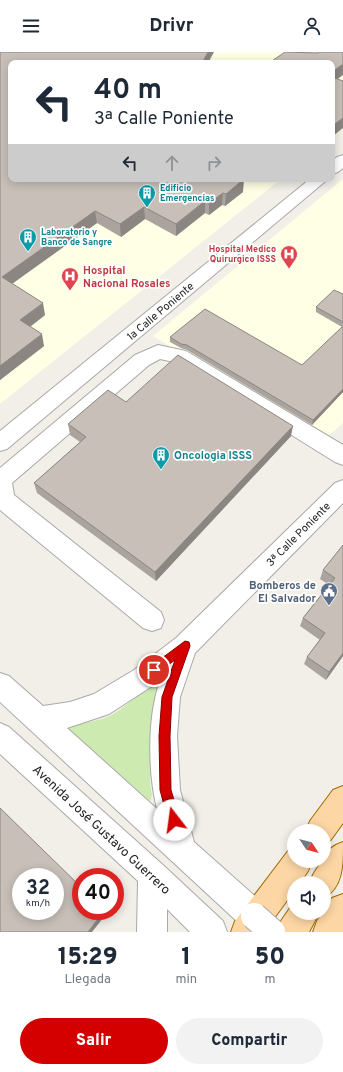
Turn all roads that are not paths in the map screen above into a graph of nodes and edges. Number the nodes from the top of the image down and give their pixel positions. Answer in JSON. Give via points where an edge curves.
{"nodes":[{"id":1,"x":343,"y":160,"type":"edge"},
{"id":2,"x":335,"y":167,"type":"edge"},
{"id":3,"x":316,"y":182,"type":"edge"},
{"id":4,"x":0,"y":443,"type":"edge"},
{"id":5,"x":343,"y":456,"type":"edge"},
{"id":6,"x":343,"y":489,"type":"edge"},
{"id":7,"x":152,"y":620,"type":"dead end"},
{"id":8,"x":185,"y":646,"type":"junction"},
{"id":9,"x":0,"y":685,"type":"edge"},
{"id":10,"x":38,"y":720,"type":"junction"},
{"id":11,"x":0,"y":736,"type":"edge"},
{"id":12,"x":343,"y":800,"type":"edge"},
{"id":13,"x":325,"y":824,"type":"edge"},
{"id":14,"x":182,"y":850,"type":"junction"},
{"id":15,"x":343,"y":856,"type":"edge"},
{"id":16,"x":294,"y":868,"type":"edge"},
{"id":17,"x":152,"y":875,"type":"junction"},
{"id":18,"x":329,"y":876,"type":"edge"},
{"id":19,"x":343,"y":909,"type":"edge"},
{"id":20,"x":300,"y":920,"type":"edge"},
{"id":21,"x":258,"y":927,"type":"edge"},
{"id":22,"x":207,"y":928,"type":"edge"},
{"id":23,"x":152,"y":932,"type":"edge"},
{"id":24,"x":292,"y":932,"type":"edge"},
{"id":25,"x":328,"y":932,"type":"edge"}],
"edges":[{"from":1,"to":2,"type":"street"},
{"from":3,"to":4,"type":"street","name":"1a Calle Poniente"},
{"from":5,"to":7,"type":"street","via":[[179,356],[158,352],[142,360],[1,480],[4,500]]},
{"from":6,"to":8,"type":"street","name":"3ª Calle Poniente"},
{"from":8,"to":10,"type":"street","name":"3ª Calle Poniente","via":[[143,679],[100,705],[70,716]]},
{"from":8,"to":14,"type":"street","name":"3ª Calle Poniente","via":[[167,697],[164,736],[166,790]]},
{"from":9,"to":10,"type":"street"},
{"from":10,"to":14,"type":"street"},
{"from":11,"to":17,"type":"street","name":"Avenida José Gustavo Guerrero"},
{"from":12,"to":13,"type":"main road"},
{"from":14,"to":21,"type":"street"},
{"from":15,"to":18,"type":"main road"},
{"from":16,"to":21,"type":"main road"},
{"from":17,"to":22,"type":"street","name":"Avenida José Gustavo Guerrero"},
{"from":17,"to":23,"type":"street"},
{"from":19,"to":25,"type":"main road"},
{"from":20,"to":24,"type":"main road"}]}
